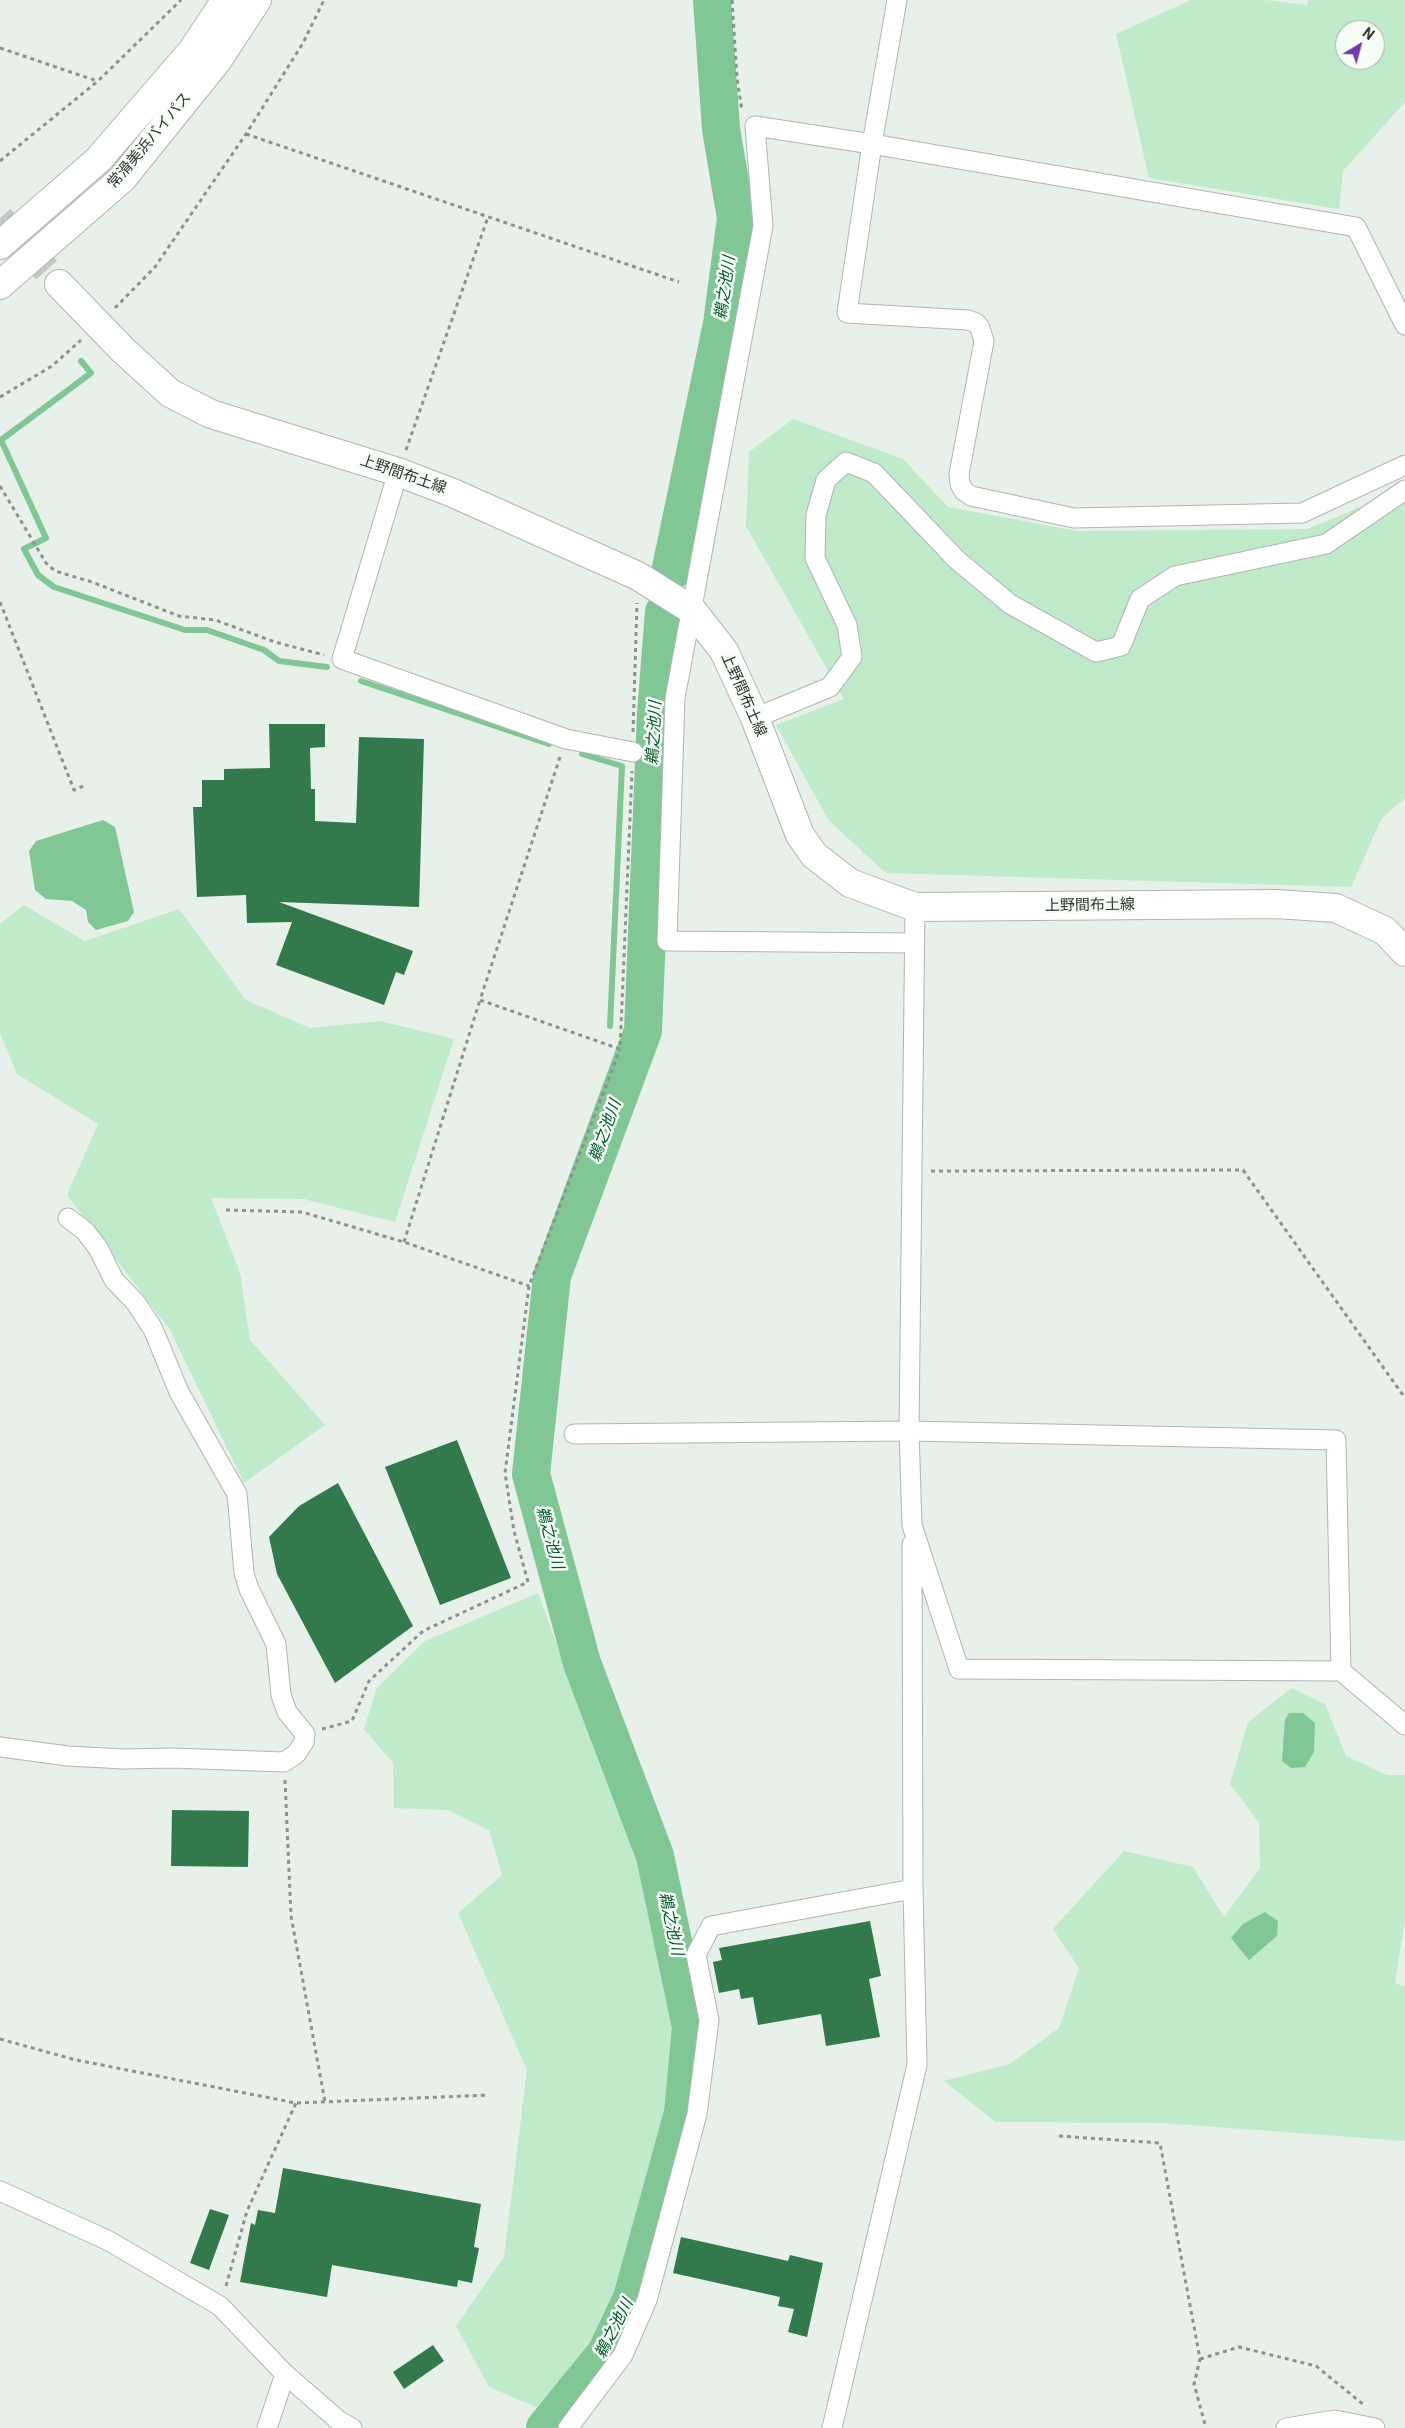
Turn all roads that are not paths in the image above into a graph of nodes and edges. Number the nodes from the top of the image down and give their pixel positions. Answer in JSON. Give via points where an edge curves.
{"nodes":[{"id":1,"x":226,"y":0,"type":"edge"},
{"id":2,"x":258,"y":0,"type":"edge"},
{"id":3,"x":897,"y":0,"type":"edge"},
{"id":4,"x":872,"y":144,"type":"junction"},
{"id":5,"x":0,"y":245,"type":"edge"},
{"id":6,"x":59,"y":284,"type":"tunnel mouth"},
{"id":7,"x":0,"y":285,"type":"edge"},
{"id":8,"x":1405,"y":325,"type":"edge"},
{"id":9,"x":1405,"y":465,"type":"edge"},
{"id":10,"x":398,"y":472,"type":"junction"},
{"id":11,"x":1405,"y":490,"type":"edge"},
{"id":12,"x":692,"y":610,"type":"junction"},
{"id":13,"x":755,"y":718,"type":"junction"},
{"id":14,"x":633,"y":752,"type":"road end"},
{"id":15,"x":915,"y":907,"type":"junction"},
{"id":16,"x":914,"y":943,"type":"junction"},
{"id":17,"x":1405,"y":952,"type":"edge"},
{"id":18,"x":68,"y":1218,"type":"dead end"},
{"id":19,"x":909,"y":1431,"type":"junction"},
{"id":20,"x":574,"y":1434,"type":"dead end"},
{"id":21,"x":912,"y":1525,"type":"junction"},
{"id":22,"x":1341,"y":1670,"type":"junction"},
{"id":23,"x":1405,"y":1725,"type":"edge"},
{"id":24,"x":0,"y":1747,"type":"edge"},
{"id":25,"x":913,"y":1890,"type":"junction"},
{"id":26,"x":0,"y":2191,"type":"edge"},
{"id":27,"x":285,"y":2374,"type":"junction"},
{"id":28,"x":267,"y":2428,"type":"edge"},
{"id":29,"x":352,"y":2428,"type":"edge"},
{"id":30,"x":568,"y":2428,"type":"edge"},
{"id":31,"x":832,"y":2428,"type":"edge"},
{"id":32,"x":1286,"y":2428,"type":"edge"},
{"id":33,"x":1376,"y":2428,"type":"edge"}],
"edges":[{"from":1,"to":5,"type":"main road","name":"常滑美浜バイパス","via":[[192,51],[98,160]]},
{"from":2,"to":7,"type":"main road","name":"常滑美浜バイパス","via":[[216,61],[122,179]]},
{"from":3,"to":4,"type":"street"},
{"from":4,"to":8,"type":"street","via":[[1356,227]]},
{"from":4,"to":9,"type":"street","via":[[847,312],[968,320],[980,328],[984,341],[959,474],[960,484],[971,496],[1074,518],[1302,513]]},
{"from":4,"to":12,"type":"street","via":[[754,126],[763,226]]},
{"from":6,"to":10,"type":"main road","name":"上野間布土線","via":[[170,393],[211,414]]},
{"from":10,"to":12,"type":"main road","name":"上野間布土線","via":[[453,493],[638,576]]},
{"from":10,"to":14,"type":"street","via":[[342,659],[566,740]]},
{"from":11,"to":13,"type":"street","via":[[1326,544],[1175,576],[1140,599],[1121,646],[1096,652],[1010,604],[957,560],[874,473],[846,462],[826,480],[816,515],[815,558],[847,625],[852,657],[830,686]]},
{"from":12,"to":13,"type":"main road","name":"上野間布土線","via":[[724,651]]},
{"from":12,"to":16,"type":"street","via":[[676,698],[668,941]]},
{"from":13,"to":15,"type":"main road","name":"上野間布土線","via":[[800,835],[814,855],[850,883]]},
{"from":15,"to":16,"type":"street"},
{"from":15,"to":17,"type":"main road","name":"上野間布土線","via":[[1276,904],[1336,908],[1385,931]]},
{"from":16,"to":19,"type":"street"},
{"from":18,"to":24,"type":"street","via":[[85,1231],[98,1248],[114,1280],[136,1303],[153,1329],[179,1392],[236,1494],[248,1590],[276,1644],[281,1695],[287,1712],[305,1734],[304,1742],[296,1754],[284,1762],[124,1759]]},
{"from":19,"to":20,"type":"street"},
{"from":19,"to":21,"type":"street"},
{"from":19,"to":22,"type":"street","via":[[1336,1440]]},
{"from":21,"to":22,"type":"street","via":[[959,1669]]},
{"from":21,"to":25,"type":"street"},
{"from":22,"to":23,"type":"street"},
{"from":25,"to":30,"type":"street","via":[[710,1926],[696,1955],[709,2020],[697,2114],[650,2291],[622,2355]]},
{"from":25,"to":31,"type":"street","via":[[917,2065]]},
{"from":26,"to":27,"type":"street","via":[[109,2241],[220,2306]]},
{"from":27,"to":28,"type":"street"},
{"from":27,"to":29,"type":"street","via":[[338,2420]]},
{"from":32,"to":33,"type":"street","via":[[1335,2420]]}]}
